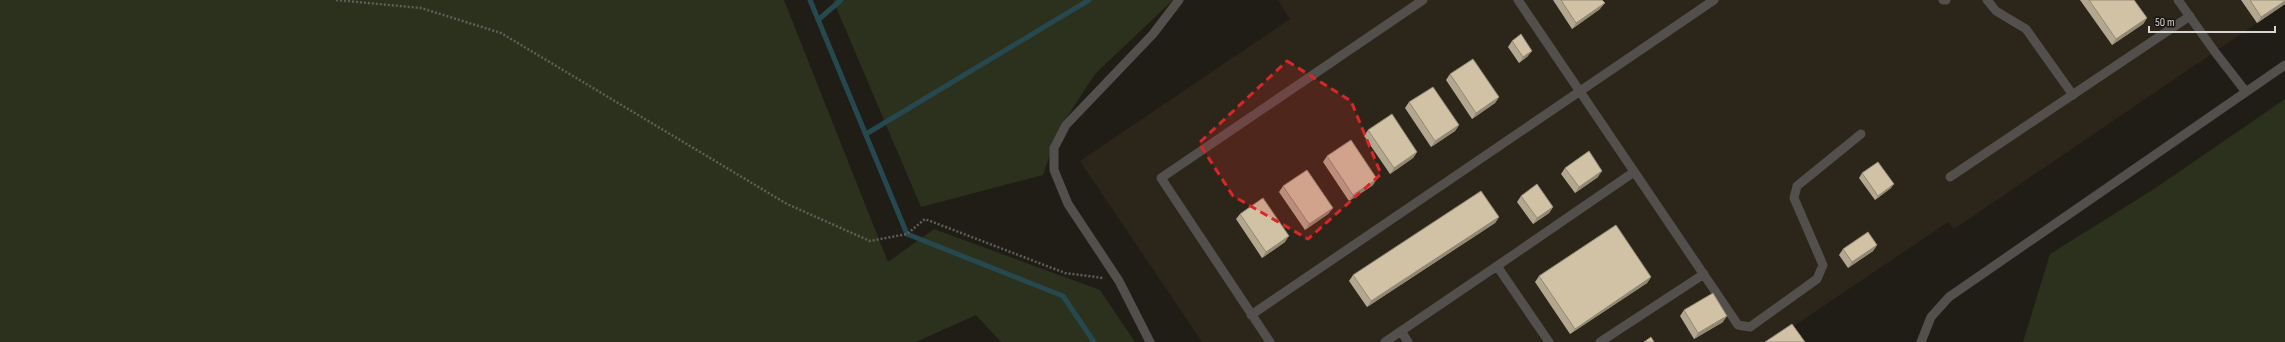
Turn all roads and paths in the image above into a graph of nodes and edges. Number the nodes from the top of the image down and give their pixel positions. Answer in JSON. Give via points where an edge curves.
{"nodes":[{"id":1,"x":336,"y":0,"type":"edge"},
{"id":2,"x":1179,"y":0,"type":"edge"},
{"id":3,"x":1423,"y":0,"type":"edge"},
{"id":4,"x":1518,"y":0,"type":"edge"},
{"id":5,"x":1714,"y":0,"type":"edge"},
{"id":6,"x":1943,"y":0,"type":"edge"},
{"id":7,"x":1946,"y":0,"type":"edge"},
{"id":8,"x":1987,"y":0,"type":"edge"},
{"id":9,"x":2178,"y":0,"type":"edge"},
{"id":10,"x":2190,"y":16,"type":"junction"},
{"id":11,"x":2285,"y":65,"type":"edge"},
{"id":12,"x":1580,"y":91,"type":"junction"},
{"id":13,"x":2246,"y":92,"type":"junction"},
{"id":14,"x":2073,"y":95,"type":"junction"},
{"id":15,"x":1861,"y":134,"type":"dead end"},
{"id":16,"x":1634,"y":172,"type":"junction"},
{"id":17,"x":1950,"y":177,"type":"dead end"},
{"id":18,"x":1497,"y":266,"type":"junction"},
{"id":19,"x":1704,"y":274,"type":"junction"},
{"id":20,"x":1119,"y":281,"type":"junction"},
{"id":21,"x":1251,"y":315,"type":"junction"},
{"id":22,"x":1401,"y":332,"type":"junction"},
{"id":23,"x":1150,"y":342,"type":"edge"},
{"id":24,"x":1270,"y":342,"type":"edge"},
{"id":25,"x":1385,"y":342,"type":"edge"},
{"id":26,"x":1408,"y":342,"type":"edge"},
{"id":27,"x":1549,"y":342,"type":"edge"},
{"id":28,"x":1600,"y":342,"type":"edge"},
{"id":29,"x":1921,"y":342,"type":"edge"}],
"edges":[{"from":1,"to":20,"type":"path","via":[[421,8],[501,32],[787,204],[870,241],[907,234],[925,220],[1065,273]]},
{"from":2,"to":20,"type":"lane","via":[[1153,34],[1066,125],[1054,148],[1054,170],[1068,204]]},
{"from":3,"to":21,"type":"lane","via":[[1161,178]]},
{"from":4,"to":12,"type":"lane"},
{"from":5,"to":12,"type":"lane"},
{"from":6,"to":7,"type":"lane"},
{"from":8,"to":14,"type":"lane","via":[[1996,11],[2026,30]]},
{"from":9,"to":10,"type":"lane"},
{"from":10,"to":13,"type":"lane"},
{"from":10,"to":14,"type":"lane"},
{"from":11,"to":13,"type":"lane"},
{"from":12,"to":16,"type":"lane"},
{"from":12,"to":21,"type":"lane"},
{"from":13,"to":29,"type":"lane","via":[[1949,297],[1931,317]]},
{"from":14,"to":17,"type":"lane"},
{"from":15,"to":19,"type":"lane","via":[[1797,186],[1794,198],[1823,265],[1817,279],[1750,327],[1738,325]]},
{"from":16,"to":18,"type":"lane"},
{"from":16,"to":19,"type":"lane"},
{"from":18,"to":22,"type":"lane"},
{"from":18,"to":27,"type":"lane"},
{"from":19,"to":28,"type":"lane"},
{"from":20,"to":23,"type":"lane"},
{"from":21,"to":24,"type":"lane"},
{"from":22,"to":25,"type":"lane"},
{"from":22,"to":26,"type":"lane"}]}
